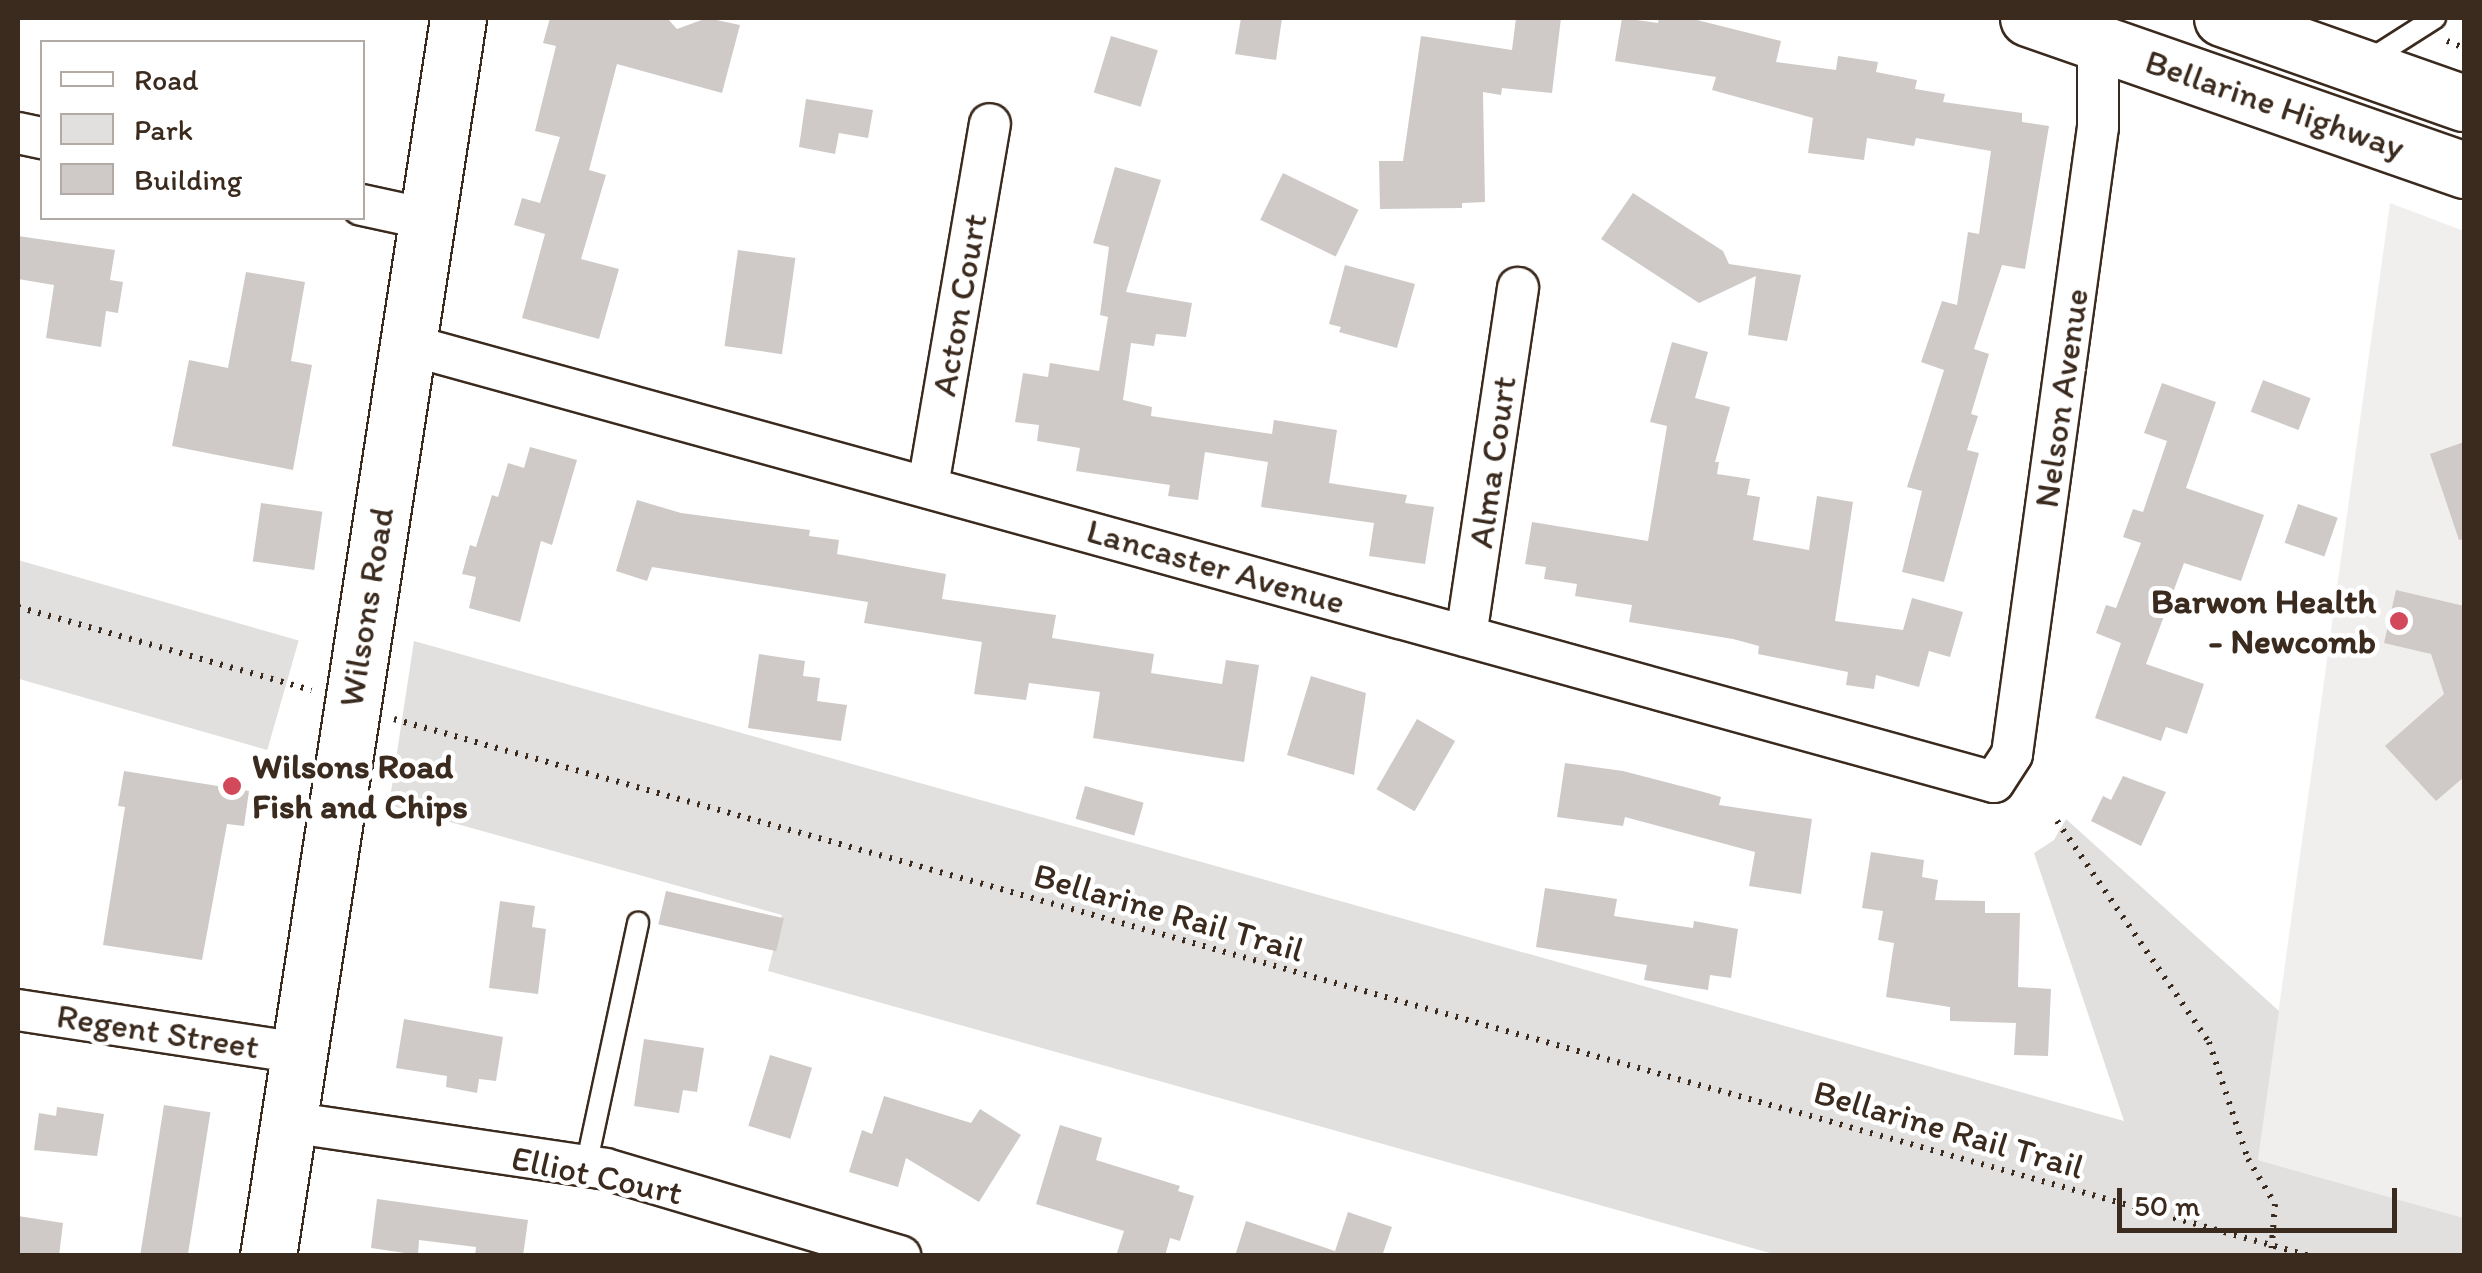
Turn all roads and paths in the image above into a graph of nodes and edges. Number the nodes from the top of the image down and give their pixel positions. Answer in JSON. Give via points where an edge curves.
{"nodes":[{"id":1,"x":458,"y":18,"type":"edge"},
{"id":2,"x":2028,"y":18,"type":"edge"},
{"id":3,"x":2222,"y":18,"type":"edge"},
{"id":4,"x":2434,"y":18,"type":"edge"},
{"id":5,"x":2098,"y":42,"type":"junction"},
{"id":6,"x":2360,"y":66,"type":"junction"},
{"id":7,"x":2464,"y":102,"type":"edge"},
{"id":8,"x":990,"y":124,"type":"dead end"},
{"id":9,"x":2464,"y":170,"type":"edge"},
{"id":10,"x":365,"y":207,"type":"edge"},
{"id":11,"x":426,"y":219,"type":"junction"},
{"id":12,"x":1518,"y":288,"type":"dead end"},
{"id":13,"x":406,"y":344,"type":"junction"},
{"id":14,"x":928,"y":486,"type":"junction"},
{"id":15,"x":18,"y":607,"type":"edge"},
{"id":16,"x":1466,"y":636,"type":"junction"},
{"id":17,"x":350,"y":705,"type":"junction"},
{"id":18,"x":2012,"y":754,"type":"joint"},
{"id":19,"x":2057,"y":821,"type":"dead end"},
{"id":20,"x":638,"y":923,"type":"dead end"},
{"id":21,"x":18,"y":1010,"type":"edge"},
{"id":22,"x":298,"y":1053,"type":"junction"},
{"id":23,"x":288,"y":1122,"type":"junction"},
{"id":24,"x":586,"y":1166,"type":"junction"},
{"id":25,"x":811,"y":1243,"type":"edge"},
{"id":26,"x":2273,"y":1245,"type":"junction"},
{"id":27,"x":268,"y":1256,"type":"edge"},
{"id":28,"x":900,"y":1256,"type":"edge"},
{"id":29,"x":2271,"y":1256,"type":"edge"},
{"id":30,"x":2310,"y":1256,"type":"edge"}],
"edges":[{"from":1,"to":11,"type":"main road","name":"Wilsons Road"},
{"from":2,"to":5,"type":"main road","name":"Bellarine Highway"},
{"from":3,"to":6,"type":"main road","name":"Bellarine Highway"},
{"from":4,"to":6,"type":"lane"},
{"from":5,"to":9,"type":"main road","name":"Bellarine Highway"},
{"from":5,"to":18,"type":"street","name":"Nelson Avenue","via":[[2098,127]]},
{"from":6,"to":7,"type":"main road","name":"Bellarine Highway"},
{"from":8,"to":14,"type":"street","name":"Acton Court"},
{"from":10,"to":11,"type":"street"},
{"from":11,"to":13,"type":"main road","name":"Wilsons Road"},
{"from":12,"to":16,"type":"street","name":"Alma Court"},
{"from":13,"to":14,"type":"street","name":"Lancaster Avenue"},
{"from":13,"to":17,"type":"main road","name":"Wilsons Road"},
{"from":14,"to":16,"type":"street","name":"Lancaster Avenue"},
{"from":15,"to":17,"type":"path","name":"Bellarine Rail Trail"},
{"from":16,"to":18,"type":"street","name":"Lancaster Avenue","via":[[1994,782]]},
{"from":17,"to":22,"type":"main road","name":"Wilsons Road"},
{"from":17,"to":26,"type":"path","name":"Bellarine Rail Trail"},
{"from":19,"to":26,"type":"path","via":[[2209,1042],[2248,1159],[2275,1204]]},
{"from":20,"to":24,"type":"lane"},
{"from":21,"to":22,"type":"street","name":"Regent Street"},
{"from":22,"to":23,"type":"main road","name":"Wilsons Road"},
{"from":23,"to":24,"type":"street","name":"Elliot Court"},
{"from":23,"to":27,"type":"main road","name":"Wilsons Road"},
{"from":24,"to":25,"type":"street","name":"Elliot Court"},
{"from":25,"to":28,"type":"street","name":"Elliot Court"},
{"from":26,"to":29,"type":"path"},
{"from":26,"to":30,"type":"path","name":"Bellarine Rail Trail"}]}
